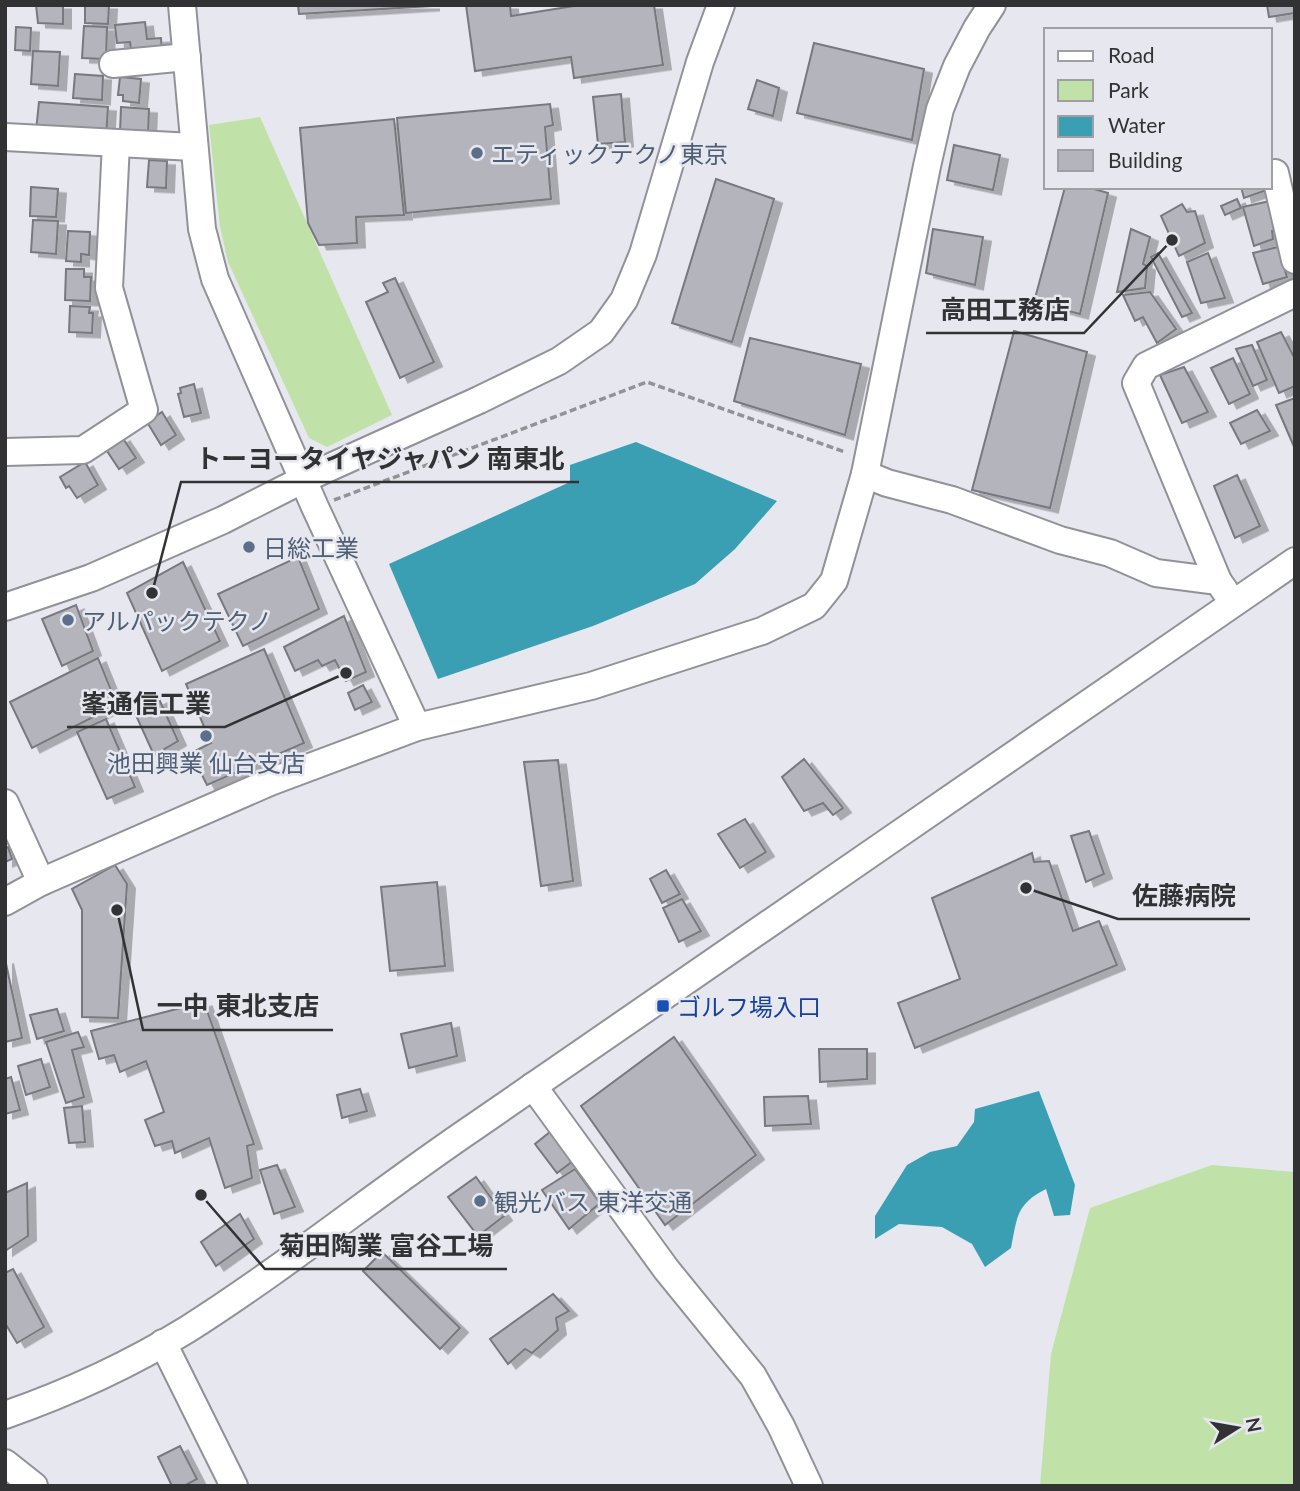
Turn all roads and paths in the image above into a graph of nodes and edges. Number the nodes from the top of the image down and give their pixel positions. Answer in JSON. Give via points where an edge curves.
{"nodes":[{"id":1,"x":182,"y":5,"type":"edge"},
{"id":2,"x":721,"y":5,"type":"edge"},
{"id":3,"x":992,"y":5,"type":"edge"},
{"id":4,"x":187,"y":57,"type":"junction"},
{"id":5,"x":113,"y":64,"type":"dead end"},
{"id":6,"x":5,"y":137,"type":"edge"},
{"id":7,"x":116,"y":143,"type":"junction"},
{"id":8,"x":193,"y":147,"type":"junction"},
{"id":9,"x":1275,"y":173,"type":"dead end"},
{"id":10,"x":1295,"y":260,"type":"edge"},
{"id":11,"x":1295,"y":293,"type":"edge"},
{"id":12,"x":5,"y":452,"type":"edge"},
{"id":13,"x":865,"y":474,"type":"junction"},
{"id":14,"x":304,"y":479,"type":"junction"},
{"id":15,"x":316,"y":507,"type":"junction"},
{"id":16,"x":1295,"y":561,"type":"edge"},
{"id":17,"x":1218,"y":581,"type":"junction"},
{"id":18,"x":1232,"y":604,"type":"junction"},
{"id":19,"x":5,"y":607,"type":"edge"},
{"id":20,"x":417,"y":727,"type":"junction"},
{"id":21,"x":5,"y":803,"type":"edge"},
{"id":22,"x":41,"y":883,"type":"junction"},
{"id":23,"x":5,"y":902,"type":"edge"},
{"id":24,"x":533,"y":1086,"type":"junction"},
{"id":25,"x":163,"y":1343,"type":"junction"},
{"id":26,"x":5,"y":1415,"type":"edge"},
{"id":27,"x":5,"y":1463,"type":"edge"},
{"id":28,"x":34,"y":1486,"type":"edge"},
{"id":29,"x":234,"y":1486,"type":"edge"},
{"id":30,"x":809,"y":1486,"type":"edge"}],
"edges":[{"from":1,"to":4,"type":"street"},
{"from":2,"to":14,"type":"street","via":[[643,254],[624,300],[601,332],[559,361]]},
{"from":3,"to":13,"type":"street","via":[[957,65],[940,109]]},
{"from":4,"to":5,"type":"street"},
{"from":4,"to":8,"type":"street"},
{"from":6,"to":7,"type":"street"},
{"from":7,"to":8,"type":"street"},
{"from":7,"to":12,"type":"street","via":[[109,288],[144,410],[83,450]]},
{"from":8,"to":14,"type":"street","via":[[202,229],[215,279]]},
{"from":9,"to":10,"type":"street"},
{"from":11,"to":17,"type":"street","via":[[1146,366],[1136,383]]},
{"from":13,"to":15,"type":"path","via":[[845,452],[647,382]]},
{"from":13,"to":17,"type":"street","via":[[1110,553],[1156,573]]},
{"from":13,"to":20,"type":"street","via":[[834,581],[814,606],[762,631],[591,686]]},
{"from":14,"to":15,"type":"street"},
{"from":14,"to":19,"type":"street","via":[[91,578]]},
{"from":15,"to":20,"type":"street"},
{"from":16,"to":18,"type":"street"},
{"from":17,"to":18,"type":"street"},
{"from":18,"to":24,"type":"street"},
{"from":20,"to":22,"type":"street","via":[[270,782]]},
{"from":21,"to":22,"type":"street"},
{"from":22,"to":23,"type":"street"},
{"from":24,"to":25,"type":"street"},
{"from":24,"to":30,"type":"street","via":[[666,1269],[753,1376]]},
{"from":25,"to":26,"type":"street","via":[[97,1378]]},
{"from":25,"to":29,"type":"street"},
{"from":27,"to":28,"type":"street"}]}
